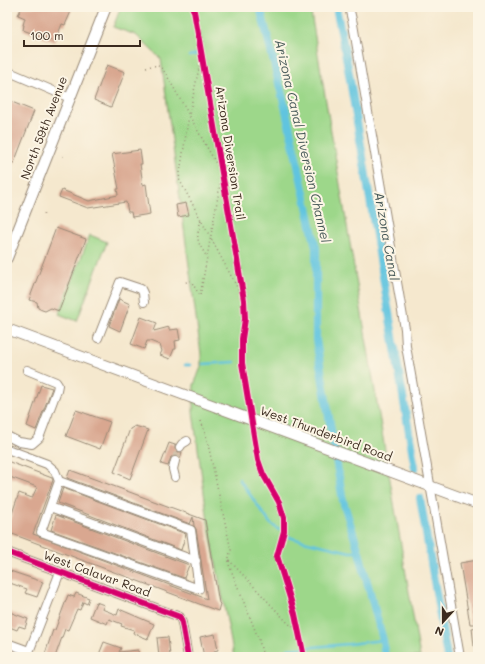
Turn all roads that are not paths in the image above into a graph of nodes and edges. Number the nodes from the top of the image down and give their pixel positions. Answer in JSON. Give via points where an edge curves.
{"nodes":[{"id":1,"x":106,"y":7,"type":"edge"},
{"id":2,"x":349,"y":7,"type":"edge"},
{"id":3,"x":7,"y":71,"type":"edge"},
{"id":4,"x":70,"y":98,"type":"junction"},
{"id":5,"x":7,"y":258,"type":"edge"},
{"id":6,"x":142,"y":301,"type":"dead end"},
{"id":7,"x":7,"y":329,"type":"edge"},
{"id":8,"x":98,"y":338,"type":"dead end"},
{"id":9,"x":26,"y":370,"type":"dead end"},
{"id":10,"x":7,"y":432,"type":"edge"},
{"id":11,"x":7,"y":436,"type":"edge"},
{"id":12,"x":186,"y":441,"type":"dead end"},
{"id":13,"x":32,"y":444,"type":"junction"},
{"id":14,"x":180,"y":448,"type":"tunnel mouth"},
{"id":15,"x":7,"y":449,"type":"edge"},
{"id":16,"x":176,"y":461,"type":"tunnel mouth"},
{"id":17,"x":175,"y":477,"type":"dead end"},
{"id":18,"x":59,"y":481,"type":"junction"},
{"id":19,"x":429,"y":486,"type":"junction"},
{"id":20,"x":478,"y":504,"type":"edge"},
{"id":21,"x":50,"y":507,"type":"junction"},
{"id":22,"x":7,"y":552,"type":"edge"},
{"id":23,"x":196,"y":561,"type":"junction"},
{"id":24,"x":60,"y":572,"type":"junction"},
{"id":25,"x":7,"y":643,"type":"edge"},
{"id":26,"x":28,"y":654,"type":"edge"},
{"id":27,"x":188,"y":657,"type":"edge"},
{"id":28,"x":460,"y":657,"type":"edge"}],
"edges":[{"from":1,"to":4,"type":"main road","name":"North 59th Avenue"},
{"from":2,"to":19,"type":"street","via":[[405,329]]},
{"from":3,"to":4,"type":"street"},
{"from":4,"to":5,"type":"main road","name":"North 59th Avenue"},
{"from":6,"to":8,"type":"street","via":[[132,290],[117,288]]},
{"from":7,"to":19,"type":"main road","name":"West Thunderbird Road"},
{"from":9,"to":13,"type":"street","via":[[58,385],[39,438]]},
{"from":10,"to":13,"type":"street"},
{"from":11,"to":13,"type":"street","via":[[19,442]]},
{"from":12,"to":14,"type":"street"},
{"from":15,"to":18,"type":"street","via":[[47,464],[55,471]]},
{"from":16,"to":17,"type":"street","via":[[173,469]]},
{"from":18,"to":21,"type":"street"},
{"from":18,"to":23,"type":"street","via":[[191,530]]},
{"from":19,"to":20,"type":"main road","name":"West Thunderbird Road"},
{"from":19,"to":28,"type":"street"},
{"from":21,"to":23,"type":"street"},
{"from":21,"to":23,"type":"street","via":[[41,532],[199,590]]},
{"from":22,"to":24,"type":"street","name":"West Calavar Road"},
{"from":24,"to":26,"type":"street"},
{"from":24,"to":27,"type":"street","name":"West Calavar Road","via":[[180,617]]},
{"from":25,"to":26,"type":"street"}]}
